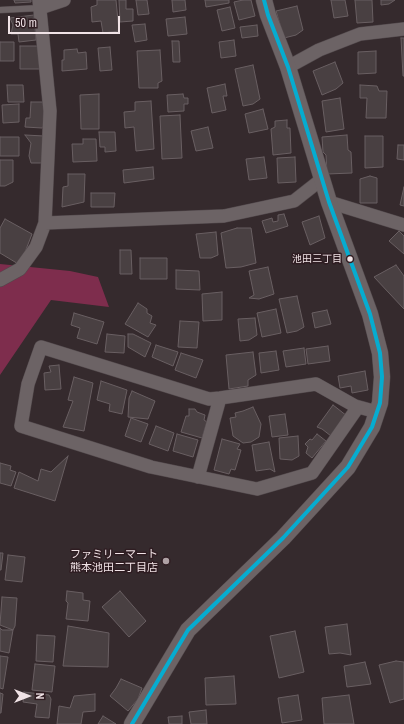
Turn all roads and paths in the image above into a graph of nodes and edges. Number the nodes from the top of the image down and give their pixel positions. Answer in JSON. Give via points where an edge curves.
{"nodes":[{"id":1,"x":64,"y":0,"type":"edge"},
{"id":2,"x":264,"y":0,"type":"edge"},
{"id":3,"x":39,"y":4,"type":"edge"},
{"id":4,"x":0,"y":10,"type":"edge"},
{"id":5,"x":404,"y":28,"type":"edge"},
{"id":6,"x":288,"y":67,"type":"junction"},
{"id":7,"x":322,"y":179,"type":"junction"},
{"id":8,"x":329,"y":202,"type":"junction"},
{"id":9,"x":46,"y":222,"type":"junction"},
{"id":10,"x":404,"y":225,"type":"edge"},
{"id":11,"x":0,"y":280,"type":"edge"},
{"id":12,"x":220,"y":398,"type":"junction"},
{"id":13,"x":358,"y":407,"type":"junction"},
{"id":14,"x":377,"y":412,"type":"junction"},
{"id":15,"x":198,"y":477,"type":"junction"},
{"id":16,"x":132,"y":724,"type":"edge"}],
"edges":[{"from":1,"to":3,"type":"street"},
{"from":2,"to":6,"type":"street"},
{"from":3,"to":4,"type":"lane"},
{"from":3,"to":9,"type":"street","via":[[50,111]]},
{"from":5,"to":6,"type":"street","via":[[360,34],[319,50]]},
{"from":6,"to":7,"type":"street"},
{"from":7,"to":8,"type":"street"},
{"from":7,"to":9,"type":"street","via":[[294,201],[224,216]]},
{"from":8,"to":10,"type":"street"},
{"from":8,"to":14,"type":"street","via":[[370,314],[380,353],[382,377]]},
{"from":9,"to":11,"type":"street","via":[[36,247],[20,269]]},
{"from":12,"to":13,"type":"street","via":[[316,384]]},
{"from":12,"to":15,"type":"street"},
{"from":12,"to":15,"type":"street","via":[[209,399],[41,346],[28,384],[21,426],[151,467]]},
{"from":13,"to":14,"type":"street"},
{"from":13,"to":15,"type":"street","via":[[312,474],[257,489]]},
{"from":14,"to":16,"type":"street","via":[[372,427],[348,467],[283,538],[188,630]]}]}
